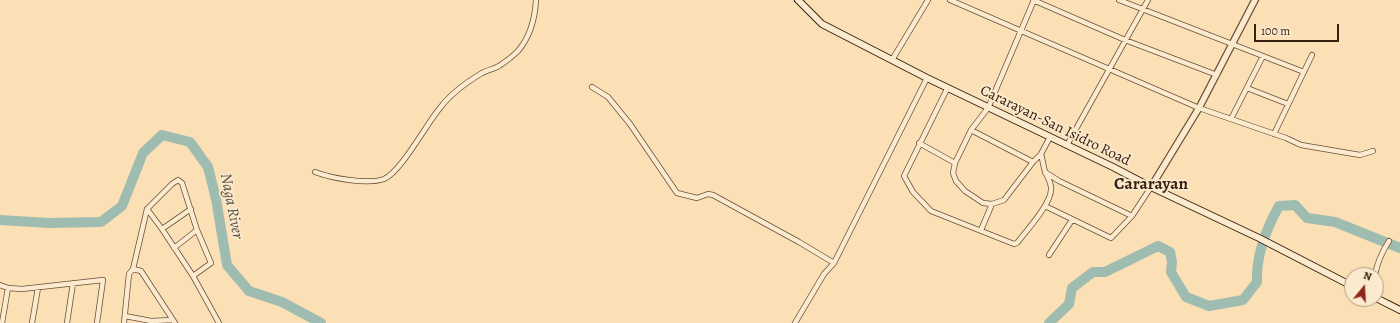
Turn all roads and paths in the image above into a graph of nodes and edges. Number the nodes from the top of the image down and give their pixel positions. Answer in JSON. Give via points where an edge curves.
{"nodes":[{"id":1,"x":536,"y":0,"type":"edge"},
{"id":2,"x":798,"y":0,"type":"edge"},
{"id":3,"x":928,"y":0,"type":"edge"},
{"id":4,"x":950,"y":0,"type":"edge"},
{"id":5,"x":1034,"y":0,"type":"edge"},
{"id":6,"x":1119,"y":0,"type":"edge"},
{"id":7,"x":1148,"y":0,"type":"edge"},
{"id":8,"x":1255,"y":0,"type":"edge"},
{"id":9,"x":1143,"y":10,"type":"junction"},
{"id":10,"x":1020,"y":31,"type":"junction"},
{"id":11,"x":1125,"y":40,"type":"junction"},
{"id":12,"x":1233,"y":45,"type":"junction"},
{"id":13,"x":1312,"y":55,"type":"dead end"},
{"id":14,"x":1263,"y":56,"type":"junction"},
{"id":15,"x":892,"y":60,"type":"junction"},
{"id":16,"x":1110,"y":69,"type":"junction"},
{"id":17,"x":1304,"y":72,"type":"junction"},
{"id":18,"x":1217,"y":75,"type":"junction"},
{"id":19,"x":926,"y":78,"type":"junction"},
{"id":20,"x":592,"y":88,"type":"dead end"},
{"id":21,"x":1247,"y":88,"type":"junction"},
{"id":22,"x":947,"y":89,"type":"junction"},
{"id":23,"x":1288,"y":104,"type":"junction"},
{"id":24,"x":988,"y":108,"type":"junction"},
{"id":25,"x":1199,"y":108,"type":"junction"},
{"id":26,"x":1231,"y":119,"type":"junction"},
{"id":27,"x":971,"y":130,"type":"junction"},
{"id":28,"x":1274,"y":134,"type":"junction"},
{"id":29,"x":1050,"y":137,"type":"junction"},
{"id":30,"x":919,"y":143,"type":"junction"},
{"id":31,"x":1067,"y":145,"type":"junction"},
{"id":32,"x":1373,"y":151,"type":"dead end"},
{"id":33,"x":1041,"y":154,"type":"junction"},
{"id":34,"x":1033,"y":162,"type":"junction"},
{"id":35,"x":955,"y":163,"type":"junction"},
{"id":36,"x":315,"y":172,"type":"dead end"},
{"id":37,"x":1045,"y":172,"type":"junction"},
{"id":38,"x":1151,"y":187,"type":"junction"},
{"id":39,"x":992,"y":204,"type":"junction"},
{"id":40,"x":1045,"y":206,"type":"junction"},
{"id":41,"x":147,"y":209,"type":"junction"},
{"id":42,"x":191,"y":209,"type":"junction"},
{"id":43,"x":1132,"y":216,"type":"junction"},
{"id":44,"x":1072,"y":220,"type":"junction"},
{"id":45,"x":162,"y":229,"type":"junction"},
{"id":46,"x":197,"y":230,"type":"junction"},
{"id":47,"x":981,"y":230,"type":"junction"},
{"id":48,"x":1389,"y":241,"type":"dead end"},
{"id":49,"x":174,"y":248,"type":"junction"},
{"id":50,"x":1049,"y":255,"type":"dead end"},
{"id":51,"x":834,"y":263,"type":"junction"},
{"id":52,"x":1376,"y":267,"type":"edge"},
{"id":53,"x":133,"y":269,"type":"junction"},
{"id":54,"x":193,"y":276,"type":"junction"},
{"id":55,"x":1344,"y":282,"type":"edge"},
{"id":56,"x":73,"y":283,"type":"junction"},
{"id":57,"x":0,"y":285,"type":"edge"},
{"id":58,"x":8,"y":288,"type":"junction"},
{"id":59,"x":38,"y":288,"type":"junction"},
{"id":60,"x":1384,"y":302,"type":"edge"},
{"id":61,"x":1400,"y":310,"type":"edge"},
{"id":62,"x":125,"y":316,"type":"junction"},
{"id":63,"x":174,"y":322,"type":"edge"},
{"id":64,"x":2,"y":323,"type":"edge"},
{"id":65,"x":32,"y":323,"type":"edge"},
{"id":66,"x":66,"y":323,"type":"edge"},
{"id":67,"x":97,"y":323,"type":"edge"},
{"id":68,"x":124,"y":323,"type":"edge"},
{"id":69,"x":220,"y":323,"type":"edge"},
{"id":70,"x":795,"y":323,"type":"edge"}],
"edges":[{"from":1,"to":36,"type":"street","via":[[532,26],[518,50],[499,66],[461,87],[440,107],[417,142],[385,179],[372,182],[330,177]]},
{"from":2,"to":15,"type":"main road","name":"Cararayan-San Isidro Road","via":[[822,24]]},
{"from":3,"to":15,"type":"street"},
{"from":4,"to":10,"type":"street"},
{"from":5,"to":10,"type":"street"},
{"from":5,"to":11,"type":"street"},
{"from":6,"to":9,"type":"street"},
{"from":7,"to":9,"type":"street"},
{"from":8,"to":12,"type":"street"},
{"from":9,"to":11,"type":"street"},
{"from":9,"to":12,"type":"street"},
{"from":10,"to":16,"type":"street"},
{"from":10,"to":24,"type":"street"},
{"from":11,"to":16,"type":"street"},
{"from":11,"to":18,"type":"street"},
{"from":12,"to":14,"type":"street"},
{"from":12,"to":18,"type":"street"},
{"from":13,"to":17,"type":"street"},
{"from":14,"to":17,"type":"street"},
{"from":14,"to":21,"type":"street"},
{"from":15,"to":19,"type":"main road","name":"Cararayan-San Isidro Road"},
{"from":16,"to":25,"type":"street"},
{"from":16,"to":31,"type":"street"},
{"from":17,"to":23,"type":"street"},
{"from":18,"to":25,"type":"street"},
{"from":19,"to":22,"type":"main road","name":"Cararayan-San Isidro Road"},
{"from":19,"to":51,"type":"street"},
{"from":20,"to":51,"type":"street","via":[[608,97],[630,124],[677,193],[697,198],[713,195]]},
{"from":21,"to":23,"type":"street"},
{"from":21,"to":26,"type":"street"},
{"from":22,"to":24,"type":"main road","name":"Cararayan-San Isidro Road"},
{"from":22,"to":30,"type":"street"},
{"from":23,"to":28,"type":"street"},
{"from":24,"to":27,"type":"street"},
{"from":24,"to":29,"type":"main road","name":"Cararayan-San Isidro Road"},
{"from":25,"to":26,"type":"street"},
{"from":25,"to":38,"type":"street"},
{"from":26,"to":28,"type":"street"},
{"from":27,"to":34,"type":"street"},
{"from":27,"to":35,"type":"street"},
{"from":28,"to":32,"type":"street","via":[[1319,149],[1360,155]]},
{"from":29,"to":31,"type":"main road","name":"Cararayan-San Isidro Road"},
{"from":29,"to":33,"type":"street"},
{"from":30,"to":35,"type":"street"},
{"from":30,"to":47,"type":"street","via":[[904,176],[913,192],[931,211]]},
{"from":31,"to":38,"type":"main road","name":"Cararayan-San Isidro Road"},
{"from":33,"to":34,"type":"street"},
{"from":33,"to":37,"type":"street"},
{"from":34,"to":39,"type":"street","via":[[1004,200]]},
{"from":35,"to":39,"type":"street","via":[[953,173],[965,191],[983,203]]},
{"from":37,"to":40,"type":"street","via":[[1051,187]]},
{"from":37,"to":43,"type":"street"},
{"from":38,"to":43,"type":"street"},
{"from":38,"to":55,"type":"main road","name":"Cararayan-San Isidro Road"},
{"from":39,"to":47,"type":"street"},
{"from":40,"to":44,"type":"street"},
{"from":40,"to":47,"type":"street","via":[[1017,243]]},
{"from":41,"to":42,"type":"street","via":[[178,180],[182,183]]},
{"from":41,"to":45,"type":"street"},
{"from":41,"to":53,"type":"street"},
{"from":42,"to":45,"type":"street"},
{"from":42,"to":46,"type":"street"},
{"from":43,"to":44,"type":"street","via":[[1111,238]]},
{"from":44,"to":50,"type":"street"},
{"from":45,"to":49,"type":"street"},
{"from":46,"to":49,"type":"street"},
{"from":46,"to":54,"type":"street","via":[[211,263]]},
{"from":48,"to":52,"type":"street"},
{"from":49,"to":54,"type":"street"},
{"from":51,"to":70,"type":"street","via":[[824,274]]},
{"from":53,"to":62,"type":"street","via":[[129,274]]},
{"from":53,"to":63,"type":"street","via":[[141,271]]},
{"from":54,"to":69,"type":"street"},
{"from":56,"to":59,"type":"street"},
{"from":56,"to":66,"type":"street"},
{"from":56,"to":67,"type":"street","via":[[103,280]]},
{"from":57,"to":58,"type":"street"},
{"from":58,"to":59,"type":"street"},
{"from":58,"to":64,"type":"street"},
{"from":59,"to":65,"type":"street"},
{"from":60,"to":61,"type":"main road"},
{"from":62,"to":63,"type":"street"},
{"from":62,"to":68,"type":"street"}]}
